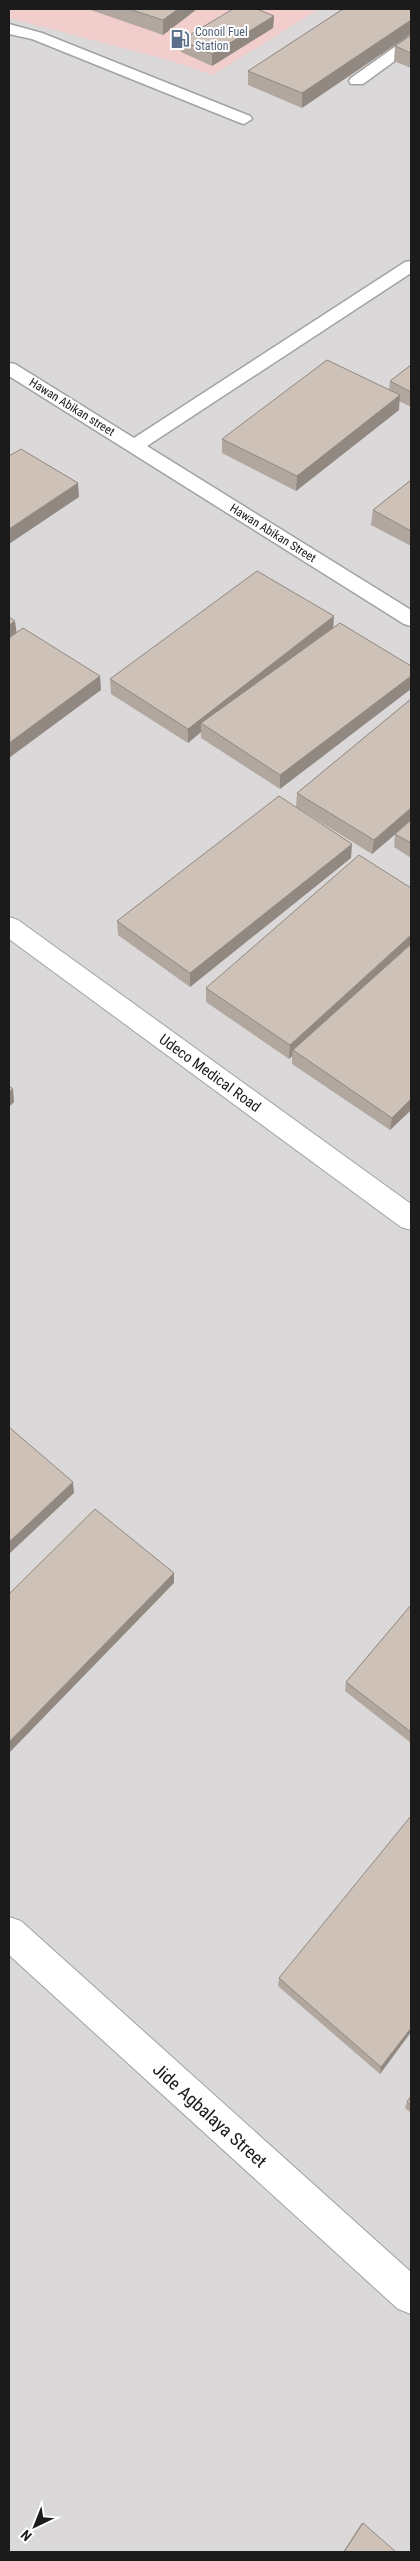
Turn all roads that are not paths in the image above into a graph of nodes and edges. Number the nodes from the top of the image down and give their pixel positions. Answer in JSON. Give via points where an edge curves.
{"nodes":[{"id":1,"x":9,"y":29,"type":"edge"},
{"id":2,"x":411,"y":42,"type":"edge"},
{"id":3,"x":357,"y":81,"type":"dead end"},
{"id":4,"x":244,"y":119,"type":"dead end"},
{"id":5,"x":411,"y":266,"type":"edge"},
{"id":6,"x":9,"y":368,"type":"edge"},
{"id":7,"x":135,"y":446,"type":"junction"},
{"id":8,"x":411,"y":619,"type":"edge"},
{"id":9,"x":9,"y":926,"type":"edge"},
{"id":10,"x":411,"y":1219,"type":"edge"},
{"id":11,"x":9,"y":1933,"type":"edge"},
{"id":12,"x":411,"y":2296,"type":"edge"}],
"edges":[{"from":1,"to":4,"type":"lane","via":[[37,36]]},
{"from":2,"to":3,"type":"lane"},
{"from":5,"to":7,"type":"lane"},
{"from":6,"to":7,"type":"lane","name":"Hawan Abikan street"},
{"from":7,"to":8,"type":"lane","name":"Hawan Abikan Street"},
{"from":9,"to":10,"type":"street","name":"Udeco Medical Road"},
{"from":11,"to":12,"type":"street","name":"Jide Agbalaya Street"}]}
